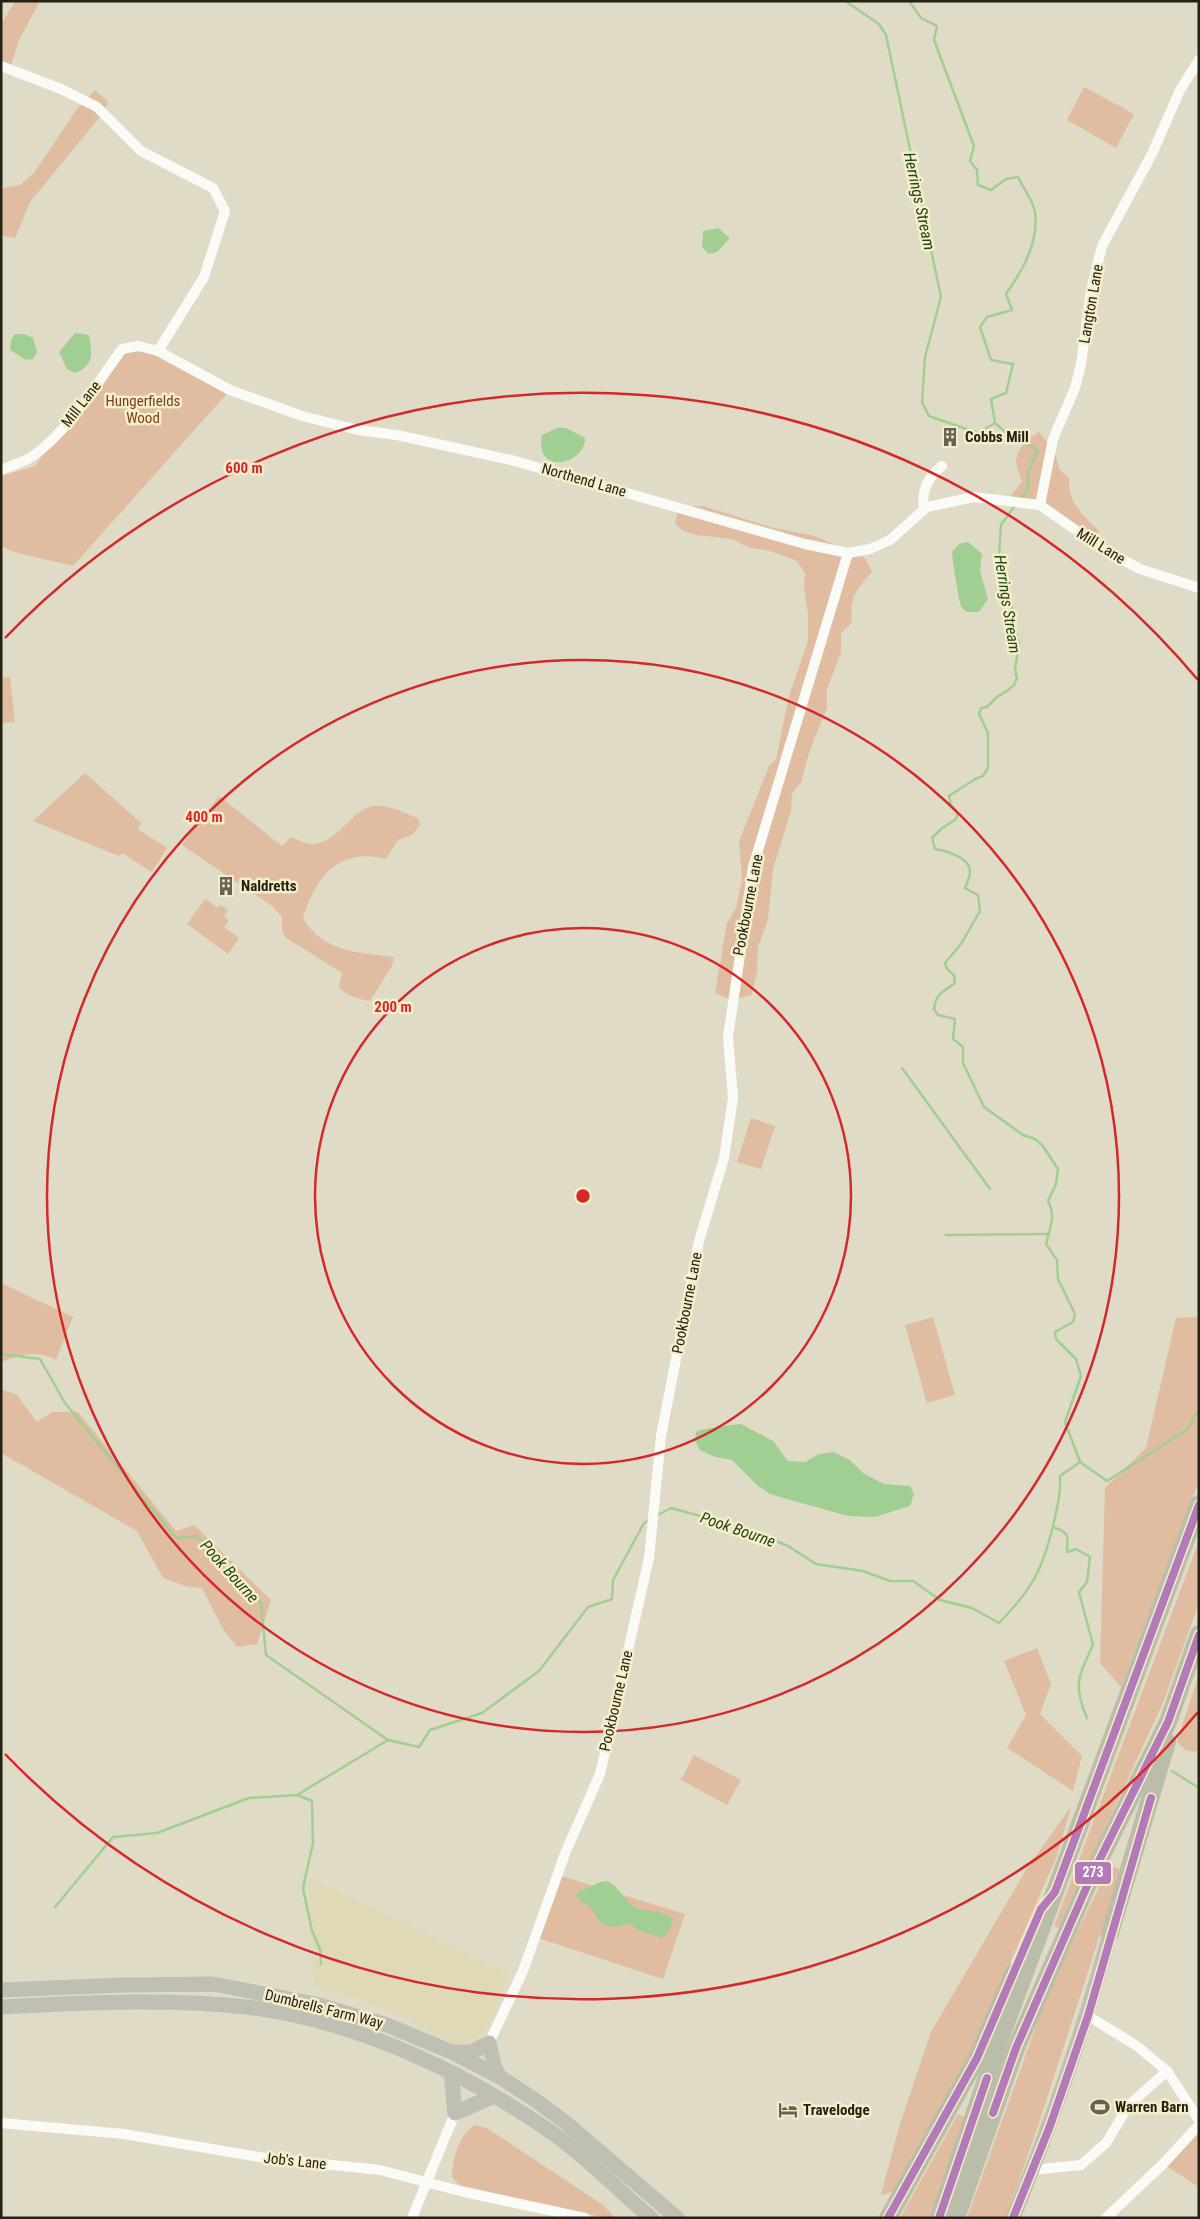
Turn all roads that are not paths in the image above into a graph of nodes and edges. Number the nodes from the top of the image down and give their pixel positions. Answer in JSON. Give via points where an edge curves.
{"nodes":[{"id":1,"x":1199,"y":60,"type":"edge"},
{"id":2,"x":1,"y":66,"type":"edge"},
{"id":3,"x":158,"y":350,"type":"junction"},
{"id":4,"x":942,"y":466,"type":"dead end"},
{"id":5,"x":1,"y":470,"type":"edge"},
{"id":6,"x":1007,"y":501,"type":"joint"},
{"id":7,"x":1040,"y":505,"type":"junction"},
{"id":8,"x":924,"y":509,"type":"junction"},
{"id":9,"x":848,"y":553,"type":"junction"},
{"id":10,"x":1199,"y":588,"type":"edge"},
{"id":11,"x":1199,"y":1504,"type":"edge"},
{"id":12,"x":1199,"y":1634,"type":"edge"},
{"id":13,"x":1168,"y":1722,"type":"junction"},
{"id":14,"x":1055,"y":1892,"type":"junction"},
{"id":15,"x":1110,"y":1933,"type":"joint"},
{"id":16,"x":1,"y":1990,"type":"edge"},
{"id":17,"x":1,"y":2007,"type":"edge"},
{"id":18,"x":1088,"y":2016,"type":"junction"},
{"id":19,"x":489,"y":2043,"type":"junction"},
{"id":20,"x":452,"y":2052,"type":"junction"},
{"id":21,"x":1166,"y":2071,"type":"junction"},
{"id":22,"x":451,"y":2072,"type":"junction"},
{"id":23,"x":500,"y":2077,"type":"junction"},
{"id":24,"x":494,"y":2096,"type":"junction"},
{"id":25,"x":455,"y":2113,"type":"junction"},
{"id":26,"x":1199,"y":2120,"type":"edge"},
{"id":27,"x":1,"y":2123,"type":"edge"},
{"id":28,"x":1199,"y":2124,"type":"edge"},
{"id":29,"x":1032,"y":2170,"type":"junction"},
{"id":30,"x":426,"y":2182,"type":"junction"},
{"id":31,"x":412,"y":2218,"type":"edge"},
{"id":32,"x":585,"y":2218,"type":"edge"},
{"id":33,"x":651,"y":2218,"type":"edge"},
{"id":34,"x":677,"y":2218,"type":"edge"},
{"id":35,"x":888,"y":2218,"type":"edge"},
{"id":36,"x":939,"y":2218,"type":"edge"},
{"id":37,"x":956,"y":2218,"type":"edge"},
{"id":38,"x":1013,"y":2218,"type":"edge"},
{"id":39,"x":1106,"y":2218,"type":"edge"}],
"edges":[{"from":1,"to":7,"type":"street","name":"Langton Lane","via":[[1180,90],[1152,154],[1102,246],[1091,290],[1080,367],[1053,439]]},
{"from":2,"to":3,"type":"street","via":[[97,107],[141,152],[213,188],[225,211],[204,277]]},
{"from":3,"to":5,"type":"street","name":"Mill Lane","via":[[138,346],[122,349],[53,439],[32,457]]},
{"from":3,"to":9,"type":"street","name":"Northend Lane","via":[[230,390],[302,416],[515,461],[805,544]]},
{"from":4,"to":8,"type":"street","via":[[928,481],[923,494]]},
{"from":6,"to":7,"type":"street","name":"Mill Lane"},
{"from":6,"to":8,"type":"street","name":"Northend Lane","via":[[974,497]]},
{"from":7,"to":10,"type":"street","name":"Mill Lane","via":[[1101,548],[1140,569]]},
{"from":8,"to":9,"type":"street","name":"Northend Lane","via":[[890,540],[870,549]]},
{"from":9,"to":19,"type":"street","name":"Pookbourne Lane","via":[[753,867],[728,1037],[733,1098],[724,1158],[699,1241],[661,1436],[648,1558],[600,1774],[566,1851],[523,1971]]},
{"from":11,"to":14,"type":"highway"},
{"from":12,"to":13,"type":"highway"},
{"from":13,"to":15,"type":"highway","via":[[1167,1744]]},
{"from":13,"to":37,"type":"highway","via":[[1091,1877],[1016,2048]]},
{"from":14,"to":35,"type":"highway","via":[[1041,1909],[977,2058]]},
{"from":14,"to":36,"type":"highway"},
{"from":15,"to":18,"type":"main road"},
{"from":16,"to":20,"type":"main road","name":"Dumbrells Farm Way","via":[[213,1984],[315,2004],[387,2025]]},
{"from":17,"to":22,"type":"main road","name":"Dumbrells Farm Way","via":[[151,2002],[247,2007],[326,2024],[402,2049]]},
{"from":18,"to":21,"type":"street","via":[[1137,2046]]},
{"from":18,"to":29,"type":"main road"},
{"from":19,"to":20,"type":"main road","via":[[472,2052]]},
{"from":19,"to":23,"type":"main road"},
{"from":20,"to":23,"type":"main road","name":"Dumbrells Farm Way"},
{"from":21,"to":26,"type":"street"},
{"from":21,"to":29,"type":"street","via":[[1129,2105],[1106,2143],[1081,2165]]},
{"from":22,"to":24,"type":"main road","name":"Dumbrells Farm Way"},
{"from":22,"to":25,"type":"main road"},
{"from":23,"to":34,"type":"main road","name":"Dumbrells Farm Way","via":[[565,2122]]},
{"from":24,"to":25,"type":"main road"},
{"from":24,"to":33,"type":"main road","name":"Dumbrells Farm Way","via":[[555,2135]]},
{"from":25,"to":30,"type":"street"},
{"from":27,"to":30,"type":"street","name":"Job's Lane","via":[[124,2134],[265,2158],[380,2170]]},
{"from":28,"to":39,"type":"street","via":[[1163,2164]]},
{"from":29,"to":38,"type":"main road"},
{"from":30,"to":31,"type":"street"},
{"from":30,"to":32,"type":"street","name":"Job's Lane"}]}
